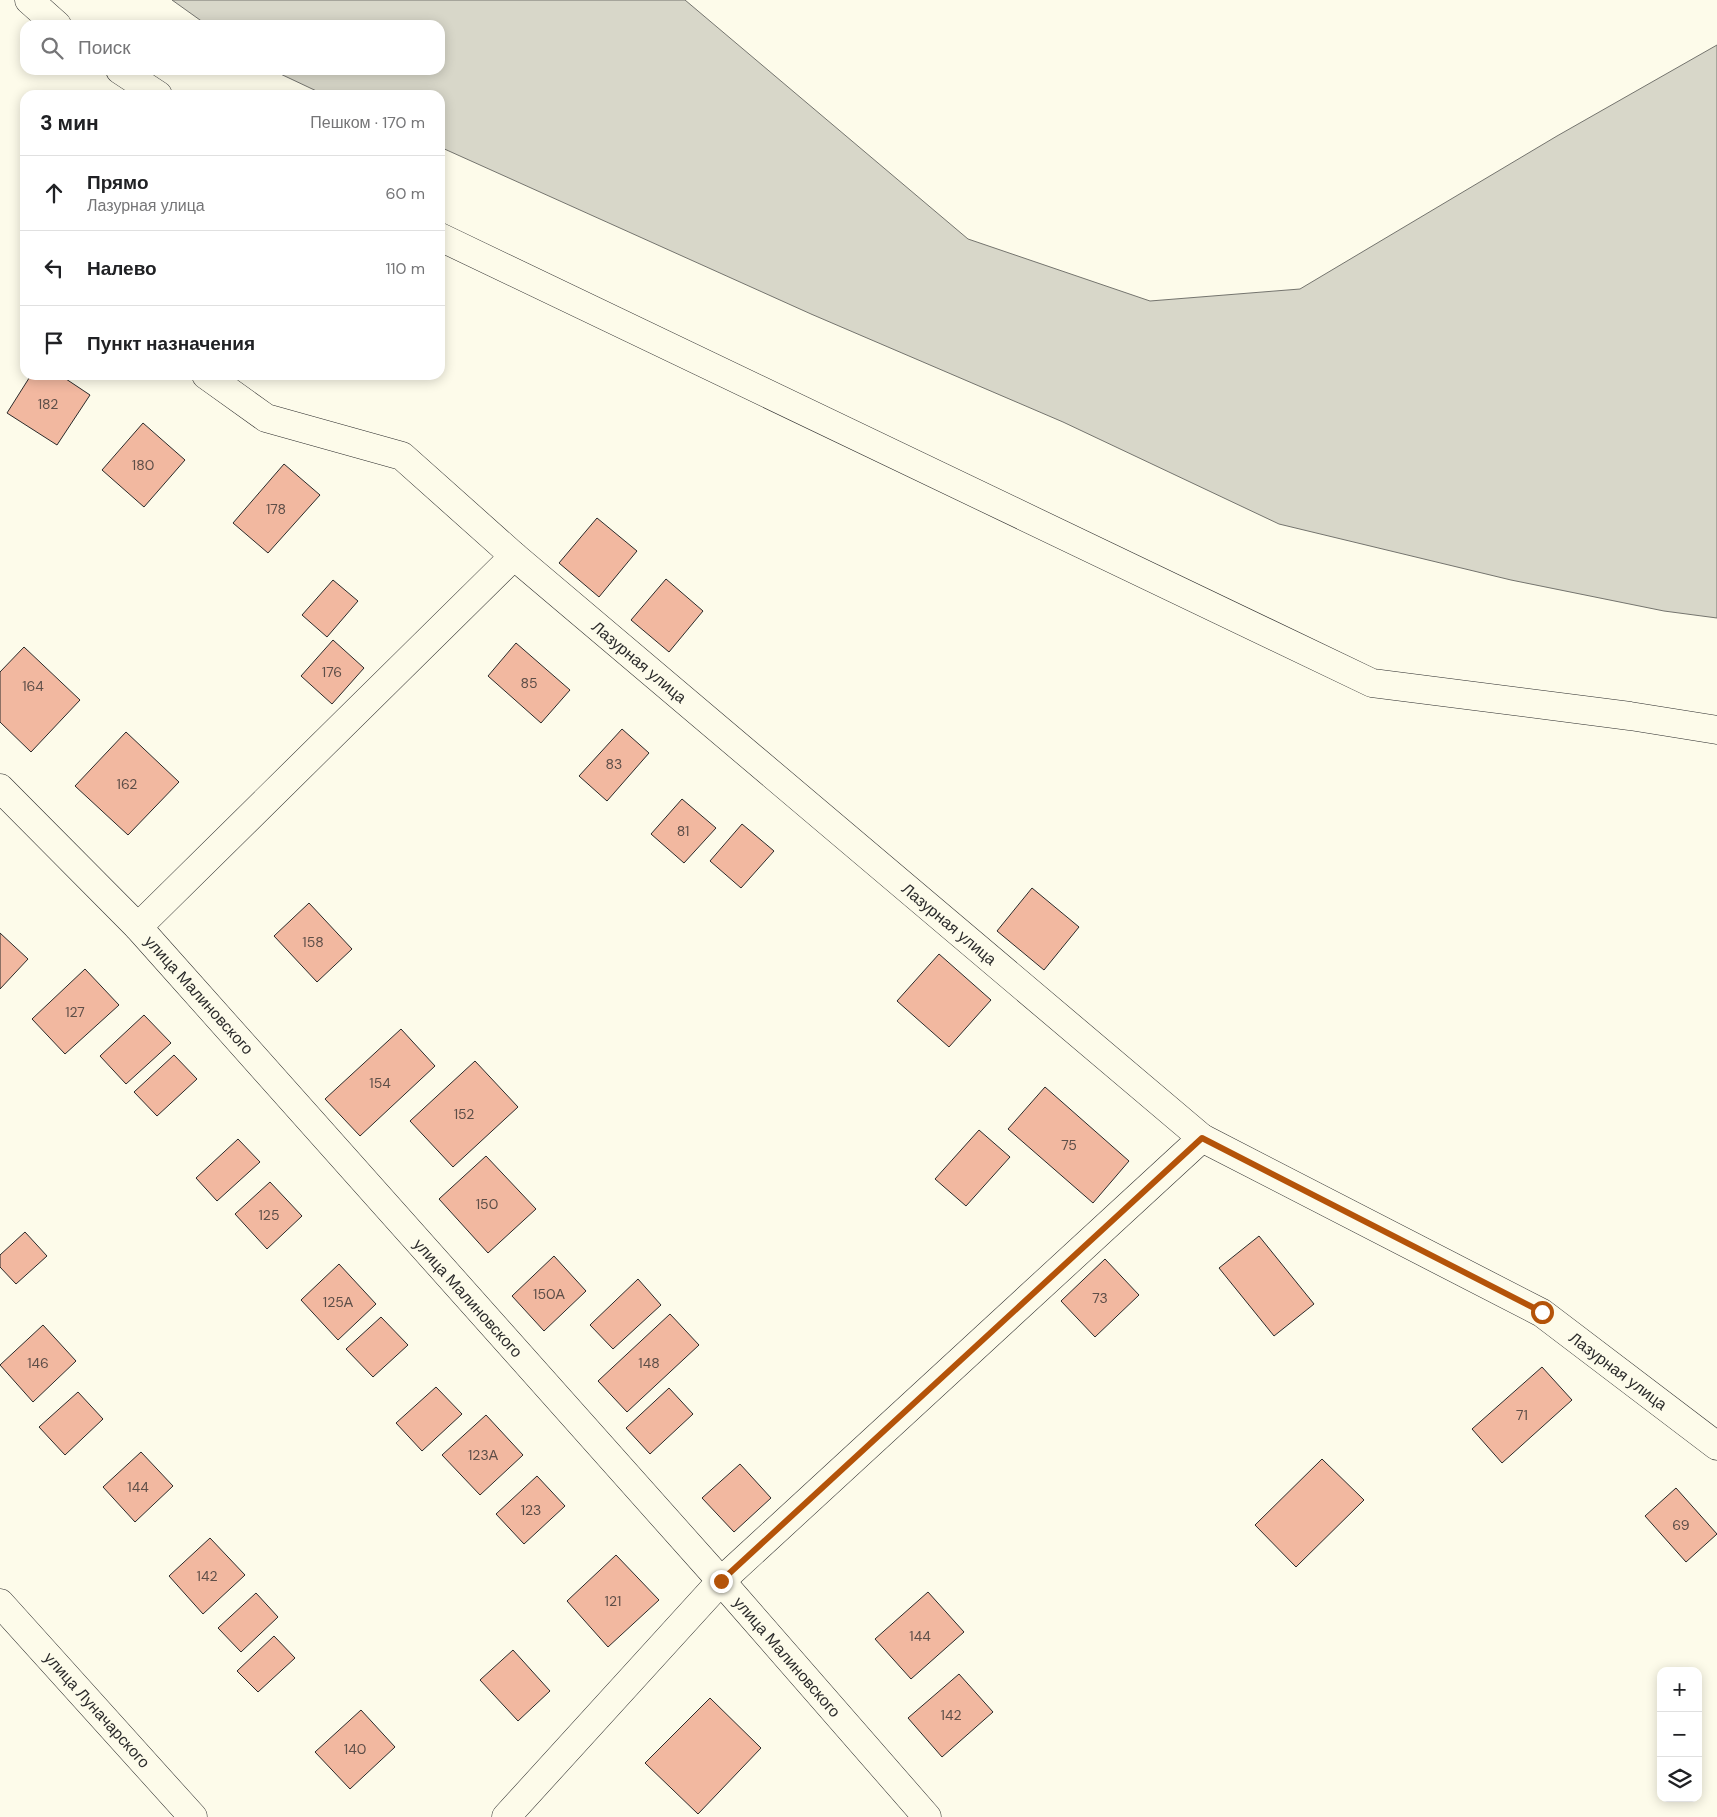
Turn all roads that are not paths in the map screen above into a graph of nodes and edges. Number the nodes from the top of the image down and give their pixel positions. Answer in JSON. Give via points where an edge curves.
{"nodes":[{"id":1,"x":29,"y":0,"type":"edge"},
{"id":2,"x":51,"y":20,"type":"edge"},
{"id":3,"x":128,"y":75,"type":"edge"},
{"id":4,"x":150,"y":90,"type":"edge"},
{"id":5,"x":445,"y":238,"type":"edge"},
{"id":6,"x":213,"y":380,"type":"edge"},
{"id":7,"x":514,"y":556,"type":"junction"},
{"id":8,"x":1717,"y":730,"type":"edge"},
{"id":9,"x":0,"y":788,"type":"edge"},
{"id":10,"x":138,"y":927,"type":"junction"},
{"id":11,"x":1202,"y":1138,"type":"junction"},
{"id":12,"x":1717,"y":1446,"type":"edge"},
{"id":13,"x":721,"y":1581,"type":"junction"},
{"id":14,"x":0,"y":1603,"type":"edge"},
{"id":15,"x":193,"y":1817,"type":"edge"},
{"id":16,"x":506,"y":1817,"type":"edge"},
{"id":17,"x":926,"y":1817,"type":"edge"}],
"edges":[{"from":1,"to":2,"type":"street"},
{"from":3,"to":4,"type":"street"},
{"from":5,"to":8,"type":"street","via":[[1372,683]]},
{"from":6,"to":7,"type":"street","name":"Лазурная улица","via":[[266,418],[402,456]]},
{"from":7,"to":10,"type":"street"},
{"from":7,"to":11,"type":"street","name":"Лазурная улица"},
{"from":9,"to":10,"type":"street","name":"улица Малиновского"},
{"from":10,"to":13,"type":"street","name":"улица Малиновского"},
{"from":11,"to":12,"type":"street","name":"Лазурная улица","via":[[1542,1312]]},
{"from":11,"to":13,"type":"street"},
{"from":13,"to":16,"type":"street"},
{"from":13,"to":17,"type":"street","name":"улица Малиновского"},
{"from":14,"to":15,"type":"street","name":"улица Луначарского"}]}
